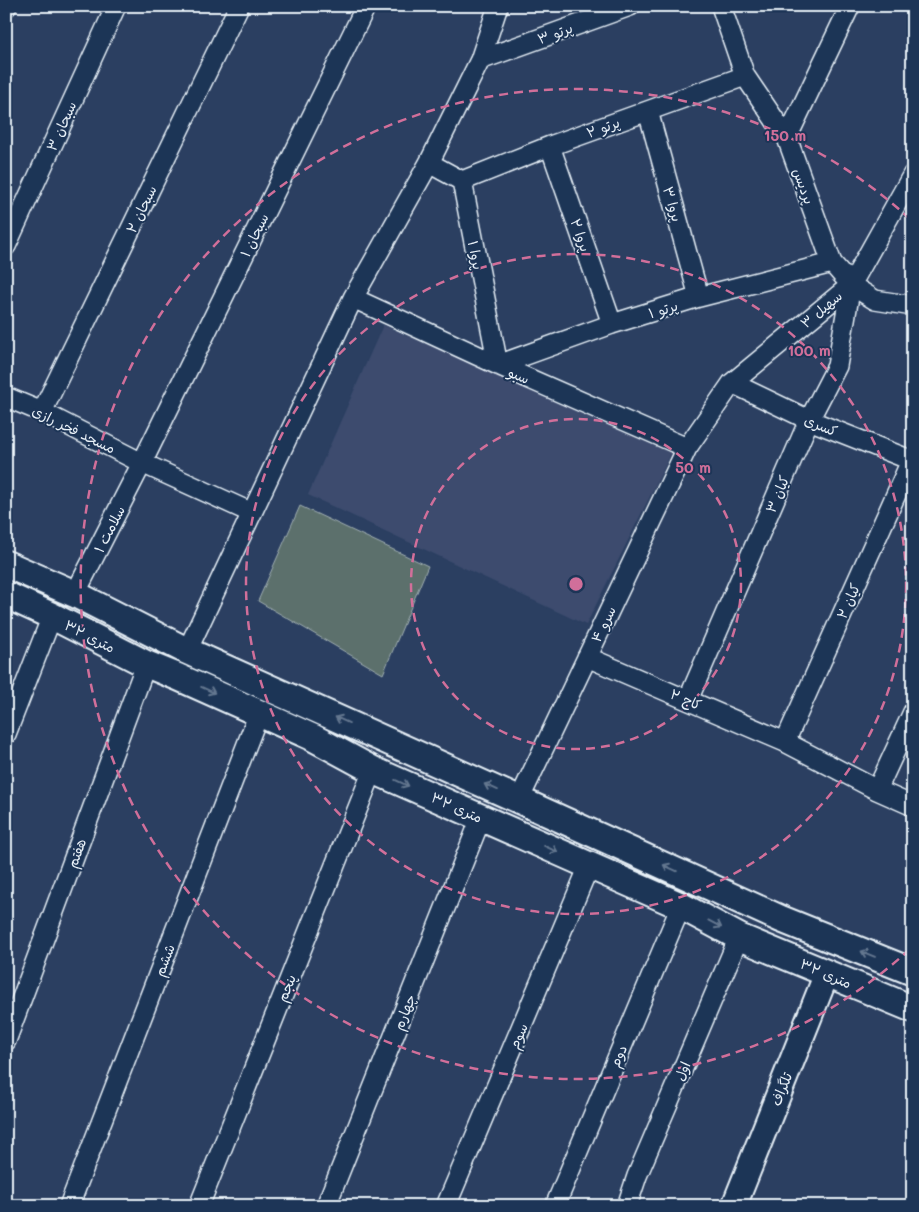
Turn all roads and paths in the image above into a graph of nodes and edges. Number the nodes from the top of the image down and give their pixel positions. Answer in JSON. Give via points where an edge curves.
{"nodes":[{"id":1,"x":116,"y":6,"type":"edge"},
{"id":2,"x":239,"y":6,"type":"edge"},
{"id":3,"x":366,"y":6,"type":"edge"},
{"id":4,"x":498,"y":6,"type":"edge"},
{"id":5,"x":630,"y":6,"type":"edge"},
{"id":6,"x":721,"y":6,"type":"edge"},
{"id":7,"x":850,"y":6,"type":"edge"},
{"id":8,"x":480,"y":60,"type":"junction"},
{"id":9,"x":745,"y":76,"type":"junction"},
{"id":10,"x":648,"y":111,"type":"junction"},
{"id":11,"x":787,"y":138,"type":"junction"},
{"id":12,"x":550,"y":146,"type":"junction"},
{"id":13,"x":429,"y":163,"type":"junction"},
{"id":14,"x":913,"y":174,"type":"edge"},
{"id":15,"x":462,"y":181,"type":"junction"},
{"id":16,"x":6,"y":246,"type":"edge"},
{"id":17,"x":832,"y":263,"type":"junction"},
{"id":18,"x":851,"y":285,"type":"junction"},
{"id":19,"x":699,"y":297,"type":"junction"},
{"id":20,"x":353,"y":298,"type":"junction"},
{"id":21,"x":913,"y":306,"type":"edge"},
{"id":22,"x":612,"y":324,"type":"junction"},
{"id":23,"x":498,"y":365,"type":"junction"},
{"id":24,"x":732,"y":383,"type":"junction"},
{"id":25,"x":6,"y":396,"type":"edge"},
{"id":26,"x":42,"y":412,"type":"junction"},
{"id":27,"x":809,"y":420,"type":"junction"},
{"id":28,"x":687,"y":448,"type":"junction"},
{"id":29,"x":912,"y":461,"type":"edge"},
{"id":30,"x":142,"y":463,"type":"junction"},
{"id":31,"x":252,"y":513,"type":"junction"},
{"id":32,"x":6,"y":564,"type":"edge"},
{"id":33,"x":75,"y":594,"type":"junction"},
{"id":34,"x":6,"y":595,"type":"edge"},
{"id":35,"x":52,"y":616,"type":"junction"},
{"id":36,"x":186,"y":651,"type":"junction"},
{"id":37,"x":587,"y":657,"type":"junction"},
{"id":38,"x":146,"y":664,"type":"junction"},
{"id":39,"x":178,"y":676,"type":"junction"},
{"id":40,"x":688,"y":700,"type":"junction"},
{"id":41,"x":913,"y":712,"type":"edge"},
{"id":42,"x":259,"y":713,"type":"junction"},
{"id":43,"x":6,"y":734,"type":"edge"},
{"id":44,"x":785,"y":742,"type":"junction"},
{"id":45,"x":373,"y":770,"type":"junction"},
{"id":46,"x":877,"y":790,"type":"junction"},
{"id":47,"x":520,"y":800,"type":"junction"},
{"id":48,"x":913,"y":806,"type":"edge"},
{"id":49,"x":481,"y":818,"type":"junction"},
{"id":50,"x":589,"y":866,"type":"junction"},
{"id":51,"x":681,"y":906,"type":"junction"},
{"id":52,"x":739,"y":937,"type":"junction"},
{"id":53,"x":913,"y":972,"type":"edge"},
{"id":54,"x":827,"y":973,"type":"junction"},
{"id":55,"x":913,"y":1009,"type":"edge"},
{"id":56,"x":6,"y":1041,"type":"edge"},
{"id":57,"x":69,"y":1206,"type":"edge"},
{"id":58,"x":199,"y":1206,"type":"edge"},
{"id":59,"x":326,"y":1206,"type":"edge"},
{"id":60,"x":446,"y":1206,"type":"edge"},
{"id":61,"x":555,"y":1206,"type":"edge"},
{"id":62,"x":627,"y":1206,"type":"edge"},
{"id":63,"x":734,"y":1206,"type":"edge"}],
"edges":[{"from":1,"to":16,"type":"street","name":"سبحان ۳"},
{"from":2,"to":26,"type":"street","name":"سبحان ۲"},
{"from":3,"to":30,"type":"street","name":"سبحان ۱"},
{"from":4,"to":8,"type":"street"},
{"from":5,"to":8,"type":"street","name":"پرتو ۳"},
{"from":6,"to":9,"type":"street","name":"پردیس"},
{"from":7,"to":11,"type":"street"},
{"from":8,"to":13,"type":"street"},
{"from":9,"to":10,"type":"street","name":"پرتو ۲"},
{"from":9,"to":11,"type":"street","name":"پردیس"},
{"from":10,"to":12,"type":"street","name":"پرتو ۲"},
{"from":10,"to":19,"type":"street","name":"پروا ۳"},
{"from":11,"to":17,"type":"street","name":"پردیس"},
{"from":12,"to":15,"type":"street","name":"پرتو ۲"},
{"from":12,"to":22,"type":"street","name":"پروا ۲"},
{"from":13,"to":15,"type":"street"},
{"from":13,"to":20,"type":"street"},
{"from":14,"to":18,"type":"street","name":"سهیل ۳"},
{"from":15,"to":23,"type":"street","name":"پروا ۱"},
{"from":17,"to":18,"type":"street","name":"پردیس"},
{"from":17,"to":19,"type":"street","name":"پرتو ۱"},
{"from":18,"to":21,"type":"street","name":"پردیس","via":[[875,300]]},
{"from":18,"to":24,"type":"street","name":"سهیل ۳"},
{"from":18,"to":27,"type":"street","name":"کیان ۳","via":[[837,366]]},
{"from":19,"to":22,"type":"street","name":"پرتو ۱"},
{"from":20,"to":23,"type":"street","name":"سبو"},
{"from":20,"to":31,"type":"street"},
{"from":22,"to":23,"type":"street","name":"پرتو ۱"},
{"from":23,"to":28,"type":"street","name":"سبو"},
{"from":24,"to":27,"type":"street","name":"کسری"},
{"from":24,"to":28,"type":"street","name":"سهیل ۳"},
{"from":25,"to":26,"type":"street","name":"مسجد فخر رازی"},
{"from":26,"to":30,"type":"street","name":"مسجد فخر رازی"},
{"from":27,"to":29,"type":"street","name":"کسری"},
{"from":27,"to":40,"type":"street","name":"کیان ۳"},
{"from":28,"to":37,"type":"street","name":"سرو ۴"},
{"from":29,"to":44,"type":"street","name":"کیان ۲"},
{"from":30,"to":31,"type":"street","name":"مسجد فخر رازی"},
{"from":30,"to":33,"type":"street","name":"سلامت ۱"},
{"from":31,"to":36,"type":"street"},
{"from":32,"to":33,"type":"main road"},
{"from":33,"to":36,"type":"main road"},
{"from":34,"to":35,"type":"main road","name":"۳۲ متری"},
{"from":35,"to":38,"type":"main road","name":"۳۲ متری"},
{"from":35,"to":43,"type":"street"},
{"from":36,"to":39,"type":"main road"},
{"from":47,"to":36,"type":"main road","one_way":true},
{"from":37,"to":40,"type":"street","name":"کاج ۲"},
{"from":37,"to":47,"type":"street","name":"سرو ۴"},
{"from":38,"to":39,"type":"main road","name":"۳۲ متری"},
{"from":38,"to":56,"type":"street","name":"هفتم"},
{"from":39,"to":42,"type":"main road","name":"۳۲ متری","one_way":true},
{"from":40,"to":44,"type":"street","name":"کاج ۲"},
{"from":41,"to":46,"type":"street"},
{"from":42,"to":45,"type":"main road","name":"۳۲ متری"},
{"from":42,"to":57,"type":"street","name":"ششم"},
{"from":44,"to":46,"type":"street","name":"کاج ۲"},
{"from":45,"to":49,"type":"main road","name":"۳۲ متری","one_way":true},
{"from":45,"to":58,"type":"street","name":"پنجم"},
{"from":46,"to":48,"type":"street","name":"کاج ۲"},
{"from":53,"to":47,"type":"main road","one_way":true,"via":[[781,919]]},
{"from":49,"to":50,"type":"main road","name":"۳۲ متری","one_way":true},
{"from":49,"to":59,"type":"street","name":"چهارم"},
{"from":50,"to":51,"type":"main road","name":"۳۲ متری"},
{"from":50,"to":60,"type":"street","name":"سوم"},
{"from":51,"to":52,"type":"main road","name":"۳۲ متری","one_way":true},
{"from":51,"to":61,"type":"street","name":"دوم"},
{"from":52,"to":54,"type":"main road","name":"۳۲ متری"},
{"from":52,"to":62,"type":"street","name":"اول"},
{"from":54,"to":55,"type":"main road","name":"۳۲ متری"},
{"from":54,"to":63,"type":"street","name":"تلگراف"}]}
